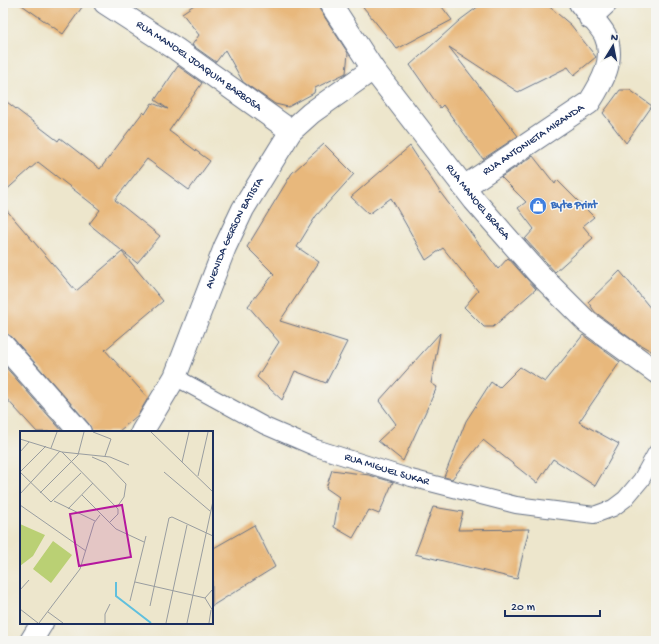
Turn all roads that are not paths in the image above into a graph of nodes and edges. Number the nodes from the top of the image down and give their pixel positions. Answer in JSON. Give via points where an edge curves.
{"nodes":[{"id":1,"x":105,"y":3,"type":"edge"},
{"id":2,"x":330,"y":3,"type":"edge"},
{"id":3,"x":592,"y":8,"type":"edge"},
{"id":4,"x":373,"y":69,"type":"junction"},
{"id":5,"x":291,"y":131,"type":"junction"},
{"id":6,"x":464,"y":187,"type":"junction"},
{"id":7,"x":3,"y":345,"type":"edge"},
{"id":8,"x":656,"y":372,"type":"edge"},
{"id":9,"x":175,"y":377,"type":"junction"},
{"id":10,"x":79,"y":431,"type":"edge"},
{"id":11,"x":143,"y":431,"type":"edge"},
{"id":12,"x":656,"y":453,"type":"edge"},
{"id":13,"x":41,"y":624,"type":"edge"},
{"id":14,"x":31,"y":641,"type":"edge"}],
"edges":[{"from":1,"to":5,"type":"street","name":"RUA MANOEL JOAQUIM BARBOSA","via":[[176,49]]},
{"from":2,"to":4,"type":"street","name":"RUA MANOEL BRAGA"},
{"from":3,"to":6,"type":"street","name":"RUA ANTONIETA MIRANDA","via":[[609,52],[602,82],[589,103]]},
{"from":4,"to":5,"type":"street","name":"AVENIDA GERSON BATISTA","via":[[311,113]]},
{"from":4,"to":6,"type":"street","name":"RUA MANOEL BRAGA"},
{"from":5,"to":9,"type":"street","name":"AVENIDA GERSON BATISTA","via":[[244,209],[225,247]]},
{"from":6,"to":8,"type":"street","name":"RUA MANOEL BRAGA","via":[[538,273],[587,322]]},
{"from":7,"to":10,"type":"street"},
{"from":9,"to":11,"type":"street","name":"AVENIDA GERSON BATISTA"},
{"from":9,"to":12,"type":"lane","name":"RUA MIGUEL SUKAR","via":[[265,426],[316,448],[516,505],[594,515],[613,508],[625,499],[641,480]]},
{"from":13,"to":14,"type":"street"}]}
